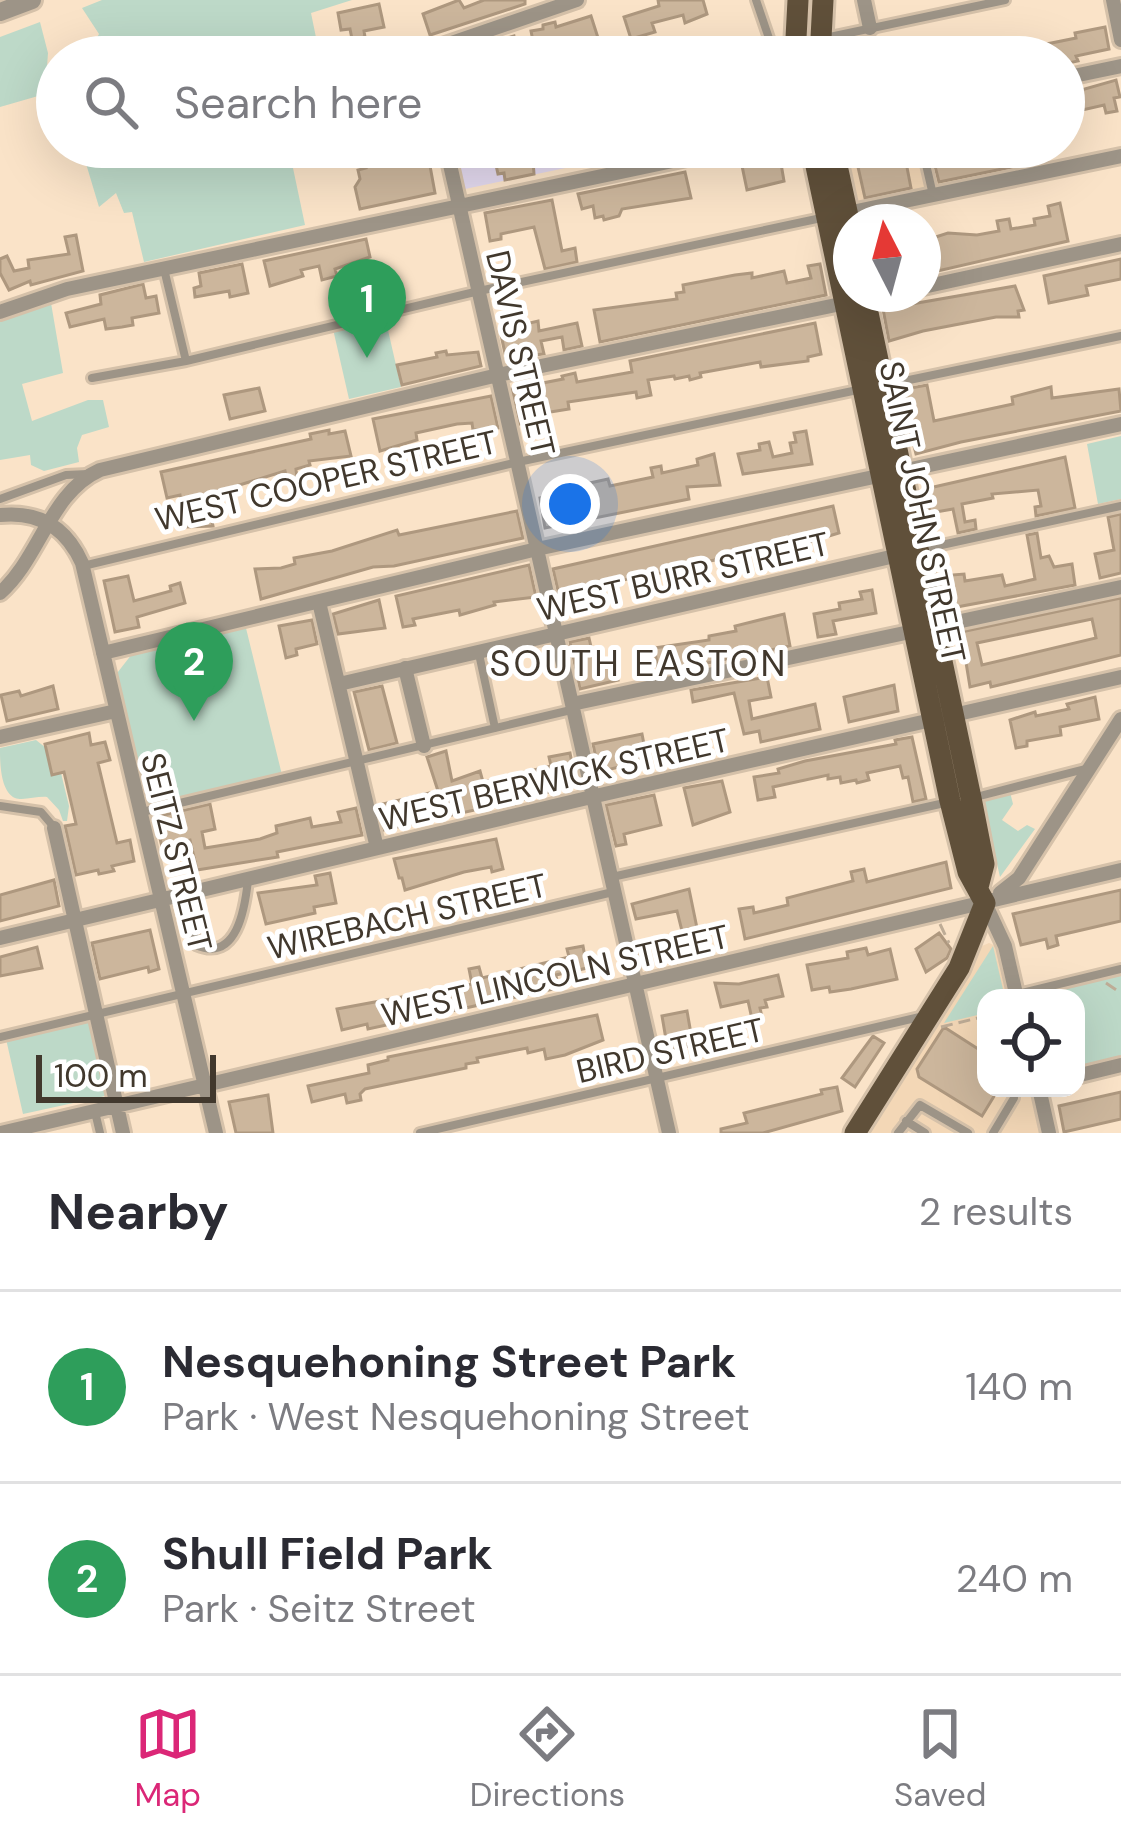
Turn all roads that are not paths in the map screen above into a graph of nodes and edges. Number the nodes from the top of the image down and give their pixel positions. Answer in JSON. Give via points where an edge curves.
{"nodes":[{"id":1,"x":32,"y":0,"type":"edge"},
{"id":2,"x":577,"y":0,"type":"edge"},
{"id":3,"x":756,"y":0,"type":"edge"},
{"id":4,"x":798,"y":0,"type":"edge"},
{"id":5,"x":824,"y":0,"type":"edge"},
{"id":6,"x":864,"y":0,"type":"edge"},
{"id":7,"x":1005,"y":0,"type":"edge"},
{"id":8,"x":1113,"y":0,"type":"edge"},
{"id":9,"x":0,"y":12,"type":"edge"},
{"id":10,"x":870,"y":28,"type":"junction"},
{"id":11,"x":476,"y":36,"type":"edge"},
{"id":12,"x":779,"y":36,"type":"edge"},
{"id":13,"x":791,"y":36,"type":"edge"},
{"id":14,"x":821,"y":36,"type":"edge"},
{"id":15,"x":850,"y":36,"type":"edge"},
{"id":16,"x":1121,"y":40,"type":"edge"},
{"id":17,"x":1121,"y":66,"type":"edge"},
{"id":18,"x":1085,"y":74,"type":"edge"},
{"id":19,"x":1121,"y":156,"type":"edge"},
{"id":20,"x":1085,"y":163,"type":"edge"},
{"id":21,"x":451,"y":168,"type":"edge"},
{"id":22,"x":640,"y":168,"type":"edge"},
{"id":23,"x":821,"y":168,"type":"edge"},
{"id":24,"x":836,"y":168,"type":"edge"},
{"id":25,"x":927,"y":168,"type":"edge"},
{"id":26,"x":1063,"y":168,"type":"edge"},
{"id":27,"x":933,"y":195,"type":"junction"},
{"id":28,"x":835,"y":204,"type":"edge"},
{"id":29,"x":840,"y":204,"type":"edge"},
{"id":30,"x":900,"y":204,"type":"edge"},
{"id":31,"x":460,"y":206,"type":"junction"},
{"id":32,"x":833,"y":222,"type":"edge"},
{"id":33,"x":1121,"y":244,"type":"edge"},
{"id":34,"x":164,"y":268,"type":"junction"},
{"id":35,"x":941,"y":282,"type":"edge"},
{"id":36,"x":479,"y":291,"type":"junction"},
{"id":37,"x":833,"y":304,"type":"edge"},
{"id":38,"x":0,"y":312,"type":"edge"},
{"id":39,"x":861,"y":312,"type":"edge"},
{"id":40,"x":1121,"y":336,"type":"edge"},
{"id":41,"x":185,"y":361,"type":"junction"},
{"id":42,"x":498,"y":375,"type":"junction"},
{"id":43,"x":92,"y":378,"type":"dead end"},
{"id":44,"x":874,"y":387,"type":"junction"},
{"id":45,"x":1121,"y":424,"type":"edge"},
{"id":46,"x":518,"y":463,"type":"junction"},
{"id":47,"x":892,"y":472,"type":"junction"},
{"id":48,"x":90,"y":475,"type":"junction"},
{"id":49,"x":0,"y":499,"type":"edge"},
{"id":50,"x":1121,"y":506,"type":"edge"},
{"id":51,"x":0,"y":515,"type":"edge"},
{"id":52,"x":51,"y":523,"type":"junction"},
{"id":53,"x":537,"y":549,"type":"junction"},
{"id":54,"x":909,"y":553,"type":"junction"},
{"id":55,"x":83,"y":566,"type":"junction"},
{"id":56,"x":1121,"y":586,"type":"edge"},
{"id":57,"x":0,"y":593,"type":"edge"},
{"id":58,"x":319,"y":602,"type":"junction"},
{"id":59,"x":925,"y":628,"type":"junction"},
{"id":60,"x":555,"y":632,"type":"junction"},
{"id":61,"x":478,"y":651,"type":"junction"},
{"id":62,"x":103,"y":653,"type":"junction"},
{"id":63,"x":405,"y":668,"type":"junction"},
{"id":64,"x":1121,"y":677,"type":"edge"},
{"id":65,"x":339,"y":684,"type":"junction"},
{"id":66,"x":572,"y":707,"type":"junction"},
{"id":67,"x":116,"y":711,"type":"junction"},
{"id":68,"x":943,"y":717,"type":"junction"},
{"id":69,"x":1121,"y":719,"type":"edge"},
{"id":70,"x":495,"y":728,"type":"junction"},
{"id":71,"x":0,"y":737,"type":"edge"},
{"id":72,"x":424,"y":746,"type":"junction"},
{"id":73,"x":357,"y":762,"type":"junction"},
{"id":74,"x":1091,"y":767,"type":"junction"},
{"id":75,"x":593,"y":797,"type":"junction"},
{"id":76,"x":961,"y":800,"type":"junction"},
{"id":77,"x":0,"y":806,"type":"edge"},
{"id":78,"x":140,"y":813,"type":"junction"},
{"id":79,"x":54,"y":828,"type":"joint"},
{"id":80,"x":377,"y":848,"type":"junction"},
{"id":81,"x":1121,"y":870,"type":"edge"},
{"id":82,"x":248,"y":880,"type":"junction"},
{"id":83,"x":613,"y":884,"type":"junction"},
{"id":84,"x":186,"y":894,"type":"junction"},
{"id":85,"x":982,"y":895,"type":"junction"},
{"id":86,"x":161,"y":899,"type":"junction"},
{"id":87,"x":75,"y":921,"type":"junction"},
{"id":88,"x":0,"y":938,"type":"edge"},
{"id":89,"x":1121,"y":969,"type":"edge"},
{"id":90,"x":634,"y":984,"type":"junction"},
{"id":91,"x":1015,"y":989,"type":"edge"},
{"id":92,"x":1043,"y":989,"type":"edge"},
{"id":93,"x":184,"y":993,"type":"junction"},
{"id":94,"x":98,"y":1015,"type":"junction"},
{"id":95,"x":935,"y":1021,"type":"junction"},
{"id":96,"x":0,"y":1037,"type":"edge"},
{"id":97,"x":1121,"y":1065,"type":"edge"},
{"id":98,"x":1085,"y":1074,"type":"edge"},
{"id":99,"x":656,"y":1078,"type":"junction"},
{"id":100,"x":204,"y":1085,"type":"junction"},
{"id":101,"x":1012,"y":1097,"type":"edge"},
{"id":102,"x":1041,"y":1097,"type":"edge"},
{"id":103,"x":117,"y":1106,"type":"junction"},
{"id":104,"x":94,"y":1111,"type":"junction"},
{"id":105,"x":906,"y":1121,"type":"junction"},
{"id":106,"x":5,"y":1132,"type":"edge"},
{"id":107,"x":854,"y":1132,"type":"edge"},
{"id":108,"x":100,"y":1133,"type":"edge"},
{"id":109,"x":122,"y":1133,"type":"edge"},
{"id":110,"x":216,"y":1133,"type":"edge"},
{"id":111,"x":420,"y":1133,"type":"edge"},
{"id":112,"x":669,"y":1133,"type":"edge"},
{"id":113,"x":898,"y":1133,"type":"edge"},
{"id":114,"x":925,"y":1133,"type":"edge"},
{"id":115,"x":968,"y":1133,"type":"edge"},
{"id":116,"x":993,"y":1133,"type":"edge"},
{"id":117,"x":1049,"y":1133,"type":"edge"}],
"edges":[{"from":1,"to":9,"type":"street"},
{"from":2,"to":11,"type":"street"},
{"from":3,"to":12,"type":"lane"},
{"from":4,"to":13,"type":"main road"},
{"from":5,"to":14,"type":"main road"},
{"from":6,"to":10,"type":"street"},
{"from":7,"to":10,"type":"lane"},
{"from":8,"to":16,"type":"street"},
{"from":10,"to":15,"type":"lane"},
{"from":17,"to":18,"type":"street"},
{"from":19,"to":20,"type":"street"},
{"from":21,"to":31,"type":"street","name":"DAVIS STREET"},
{"from":22,"to":31,"type":"street"},
{"from":23,"to":28,"type":"main road","name":"SAINT JOHN STREET"},
{"from":24,"to":29,"type":"main road","name":"SAINT JOHN STREET"},
{"from":25,"to":27,"type":"lane"},
{"from":26,"to":27,"type":"street"},
{"from":27,"to":30,"type":"street"},
{"from":31,"to":34,"type":"street"},
{"from":31,"to":36,"type":"street","name":"DAVIS STREET"},
{"from":32,"to":36,"type":"lane"},
{"from":33,"to":35,"type":"street"},
{"from":34,"to":38,"type":"street"},
{"from":34,"to":41,"type":"lane"},
{"from":36,"to":41,"type":"lane"},
{"from":36,"to":42,"type":"street","name":"DAVIS STREET"},
{"from":37,"to":42,"type":"street"},
{"from":39,"to":44,"type":"main road","name":"SAINT JOHN STREET"},
{"from":40,"to":44,"type":"lane","name":"WEST COOPER STREET"},
{"from":41,"to":43,"type":"lane"},
{"from":42,"to":46,"type":"street","name":"DAVIS STREET"},
{"from":42,"to":48,"type":"street"},
{"from":44,"to":46,"type":"lane","name":"WEST COOPER STREET"},
{"from":44,"to":47,"type":"main road","name":"SAINT JOHN STREET"},
{"from":45,"to":47,"type":"street"},
{"from":46,"to":53,"type":"street","name":"DAVIS STREET"},
{"from":46,"to":55,"type":"lane","name":"WEST COOPER STREET"},
{"from":47,"to":53,"type":"street"},
{"from":47,"to":54,"type":"main road","name":"SAINT JOHN STREET"},
{"from":48,"to":49,"type":"lane"},
{"from":48,"to":52,"type":"street"},
{"from":50,"to":54,"type":"lane","name":"WEST BURR STREET"},
{"from":51,"to":52,"type":"street"},
{"from":52,"to":55,"type":"street","name":"SEITZ STREET"},
{"from":52,"to":57,"type":"street"},
{"from":53,"to":58,"type":"street"},
{"from":53,"to":60,"type":"street","name":"DAVIS STREET"},
{"from":54,"to":59,"type":"main road","name":"SAINT JOHN STREET"},
{"from":54,"to":60,"type":"street","name":"WEST BURR STREET"},
{"from":55,"to":62,"type":"street","name":"SEITZ STREET"},
{"from":56,"to":59,"type":"street"},
{"from":58,"to":62,"type":"street"},
{"from":58,"to":65,"type":"street"},
{"from":59,"to":66,"type":"street"},
{"from":59,"to":68,"type":"main road","name":"SAINT JOHN STREET"},
{"from":60,"to":61,"type":"street","name":"WEST BURR STREET"},
{"from":60,"to":66,"type":"street","name":"DAVIS STREET"},
{"from":61,"to":63,"type":"street","name":"WEST BURR STREET"},
{"from":61,"to":70,"type":"lane"},
{"from":62,"to":67,"type":"street","name":"SEITZ STREET"},
{"from":63,"to":65,"type":"street","name":"WEST BURR STREET"},
{"from":63,"to":72,"type":"street"},
{"from":64,"to":68,"type":"street","name":"WEST BERWICK STREET"},
{"from":65,"to":73,"type":"street"},
{"from":66,"to":70,"type":"lane"},
{"from":66,"to":75,"type":"street","name":"DAVIS STREET"},
{"from":67,"to":71,"type":"street"},
{"from":67,"to":78,"type":"street","name":"SEITZ STREET"},
{"from":68,"to":75,"type":"street","name":"WEST BERWICK STREET"},
{"from":68,"to":76,"type":"main road","name":"SAINT JOHN STREET"},
{"from":69,"to":74,"type":"street"},
{"from":70,"to":72,"type":"lane"},
{"from":72,"to":73,"type":"lane"},
{"from":73,"to":78,"type":"lane"},
{"from":73,"to":80,"type":"street"},
{"from":74,"to":76,"type":"lane","name":"WIREBACH STREET"},
{"from":74,"to":85,"type":"street","via":[[1019,878]]},
{"from":75,"to":80,"type":"street","name":"WEST BERWICK STREET"},
{"from":75,"to":83,"type":"street","name":"DAVIS STREET"},
{"from":76,"to":83,"type":"lane","name":"WIREBACH STREET"},
{"from":76,"to":85,"type":"main road","name":"SAINT JOHN STREET","via":[[968,872]]},
{"from":77,"to":79,"type":"lane","via":[[40,812]]},
{"from":78,"to":86,"type":"street","name":"SEITZ STREET"},
{"from":79,"to":87,"type":"street"},
{"from":80,"to":82,"type":"street","name":"WEST BERWICK STREET"},
{"from":81,"to":85,"type":"street","name":"WEST LINCOLN STREET"},
{"from":82,"to":84,"type":"street","name":"WEST BERWICK STREET"},
{"from":82,"to":84,"type":"lane","via":[[239,929],[217,948],[196,945]]},
{"from":83,"to":90,"type":"street","name":"DAVIS STREET"},
{"from":83,"to":93,"type":"lane","name":"WIREBACH STREET"},
{"from":84,"to":86,"type":"street","name":"WEST BERWICK STREET"},
{"from":85,"to":90,"type":"street","name":"WEST LINCOLN STREET"},
{"from":85,"to":91,"type":"street","name":"SAINT JOHN STREET"},
{"from":85,"to":95,"type":"main road","via":[[970,947]]},
{"from":86,"to":87,"type":"street","name":"WEST BERWICK STREET"},
{"from":86,"to":93,"type":"street","name":"SEITZ STREET"},
{"from":87,"to":88,"type":"street","name":"WEST BERWICK STREET"},
{"from":87,"to":94,"type":"street"},
{"from":89,"to":92,"type":"lane"},
{"from":90,"to":99,"type":"street","name":"DAVIS STREET"},
{"from":90,"to":100,"type":"street","name":"WEST LINCOLN STREET"},
{"from":93,"to":94,"type":"lane","name":"WIREBACH STREET"},
{"from":93,"to":100,"type":"street","name":"SEITZ STREET"},
{"from":94,"to":96,"type":"lane","name":"WIREBACH STREET"},
{"from":94,"to":103,"type":"street"},
{"from":95,"to":99,"type":"lane","name":"BIRD STREET"},
{"from":95,"to":107,"type":"main road"},
{"from":97,"to":98,"type":"street"},
{"from":99,"to":111,"type":"lane","name":"BIRD STREET"},
{"from":99,"to":112,"type":"street","name":"DAVIS STREET"},
{"from":100,"to":103,"type":"street","name":"WEST LINCOLN STREET"},
{"from":100,"to":110,"type":"street","name":"SEITZ STREET"},
{"from":101,"to":116,"type":"lane"},
{"from":102,"to":117,"type":"street"},
{"from":103,"to":104,"type":"street","name":"WEST LINCOLN STREET"},
{"from":103,"to":109,"type":"street"},
{"from":104,"to":106,"type":"street","name":"WEST LINCOLN STREET"},
{"from":104,"to":108,"type":"lane"},
{"from":105,"to":113,"type":"lane"},
{"from":105,"to":114,"type":"lane"},
{"from":105,"to":115,"type":"lane","via":[[927,1106]]}]}
